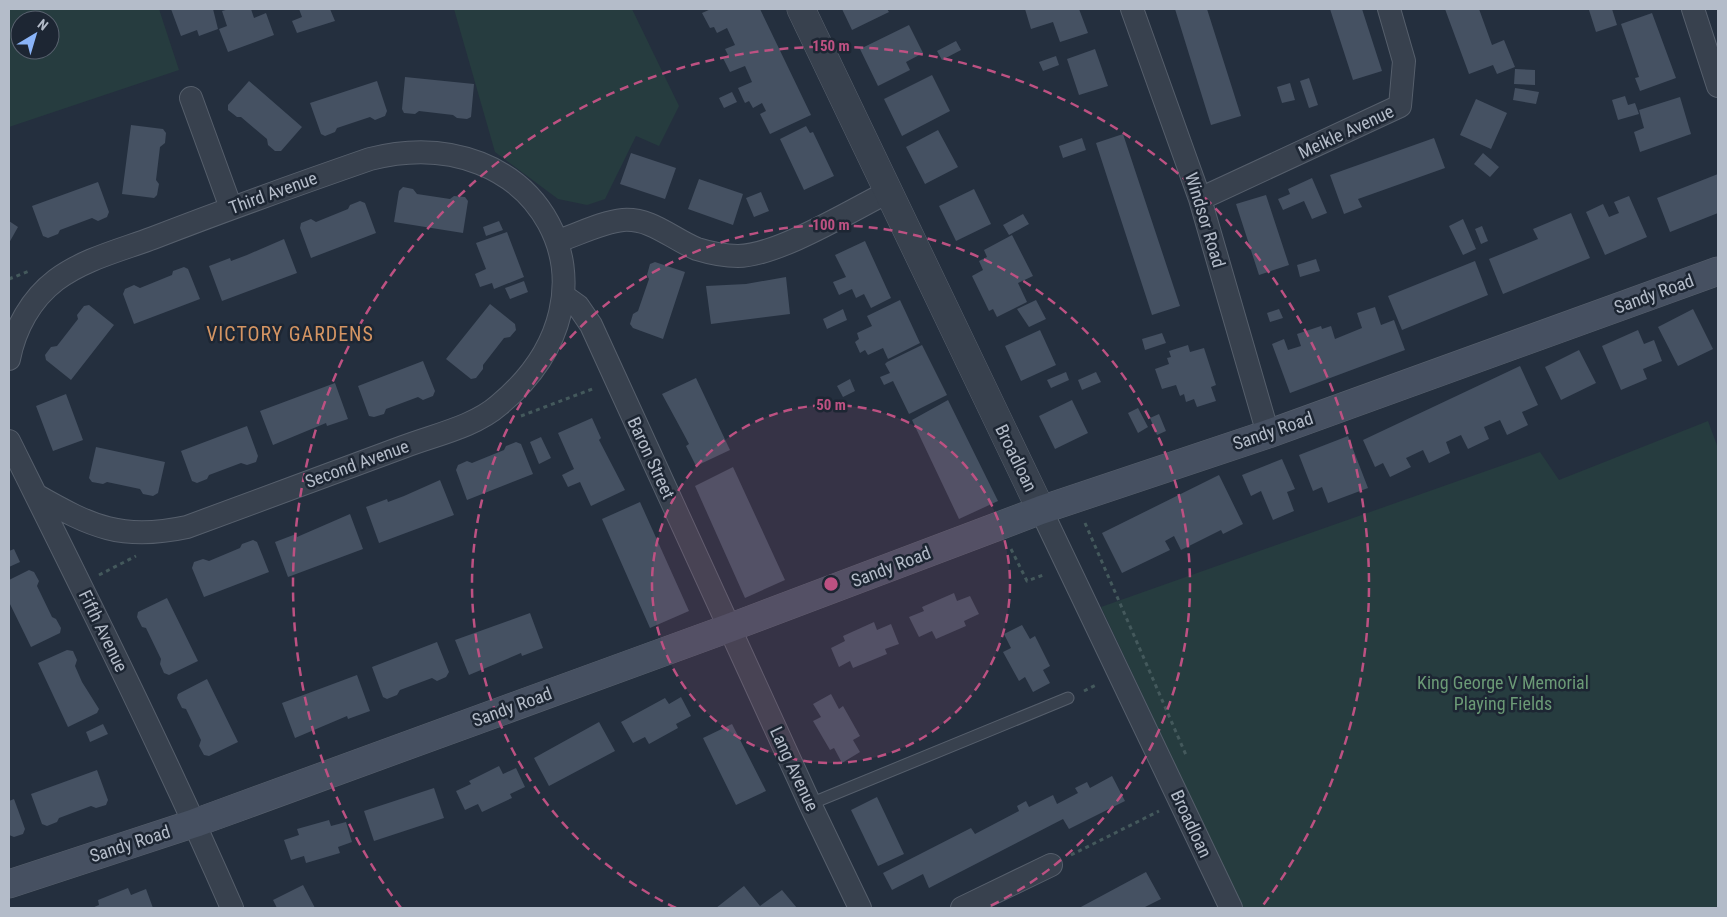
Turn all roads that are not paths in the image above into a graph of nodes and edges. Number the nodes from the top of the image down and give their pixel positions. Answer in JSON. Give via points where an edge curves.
{"nodes":[{"id":1,"x":801,"y":9,"type":"edge"},
{"id":2,"x":1132,"y":9,"type":"edge"},
{"id":3,"x":1389,"y":9,"type":"edge"},
{"id":4,"x":1694,"y":9,"type":"edge"},
{"id":5,"x":1718,"y":86,"type":"edge"},
{"id":6,"x":191,"y":98,"type":"dead end"},
{"id":7,"x":888,"y":192,"type":"junction"},
{"id":8,"x":1200,"y":199,"type":"junction"},
{"id":9,"x":231,"y":208,"type":"junction"},
{"id":10,"x":558,"y":241,"type":"junction"},
{"id":11,"x":1718,"y":271,"type":"edge"},
{"id":12,"x":564,"y":296,"type":"junction"},
{"id":13,"x":9,"y":359,"type":"edge"},
{"id":14,"x":1268,"y":434,"type":"junction"},
{"id":15,"x":9,"y":441,"type":"edge"},
{"id":16,"x":36,"y":495,"type":"junction"},
{"id":17,"x":1041,"y":510,"type":"junction"},
{"id":18,"x":729,"y":628,"type":"junction"},
{"id":19,"x":1068,"y":698,"type":"road end"},
{"id":20,"x":810,"y":804,"type":"junction"},
{"id":21,"x":195,"y":823,"type":"junction"},
{"id":22,"x":1051,"y":865,"type":"road end"},
{"id":23,"x":9,"y":884,"type":"edge"},
{"id":24,"x":232,"y":908,"type":"edge"},
{"id":25,"x":860,"y":908,"type":"edge"},
{"id":26,"x":962,"y":908,"type":"edge"},
{"id":27,"x":1231,"y":908,"type":"edge"}],
"edges":[{"from":1,"to":7,"type":"street","name":"Broadloan"},
{"from":2,"to":8,"type":"street","name":"Windsor Road"},
{"from":3,"to":8,"type":"street","name":"Meikle Avenue","via":[[1404,61],[1400,106]]},
{"from":4,"to":5,"type":"street"},
{"from":6,"to":9,"type":"street"},
{"from":7,"to":10,"type":"street","via":[[777,248],[739,256],[719,255],[696,248],[655,226],[637,221],[623,220],[603,225]]},
{"from":7,"to":17,"type":"street","name":"Broadloan"},
{"from":8,"to":14,"type":"street","name":"Windsor Road"},
{"from":9,"to":10,"type":"street","name":"Third Avenue","via":[[370,159],[391,153],[421,151],[466,158],[511,180],[548,219]]},
{"from":9,"to":13,"type":"street","name":"Third Avenue","via":[[81,265],[56,280],[22,320],[12,341]]},
{"from":10,"to":12,"type":"street","name":"Second Avenue","via":[[564,268]]},
{"from":11,"to":14,"type":"main road","name":"Sandy Road"},
{"from":12,"to":16,"type":"street","name":"Second Avenue","via":[[553,337],[542,359],[525,381],[483,417],[187,527],[159,533],[128,533],[78,519]]},
{"from":12,"to":18,"type":"street","name":"Baron Street","via":[[578,306],[591,325]]},
{"from":14,"to":17,"type":"main road","name":"Sandy Road"},
{"from":15,"to":16,"type":"street","name":"Fifth Avenue"},
{"from":16,"to":21,"type":"street","name":"Fifth Avenue"},
{"from":17,"to":18,"type":"main road","name":"Sandy Road"},
{"from":17,"to":27,"type":"street","name":"Broadloan"},
{"from":18,"to":20,"type":"street","name":"Lang Avenue"},
{"from":18,"to":21,"type":"main road","name":"Sandy Road"},
{"from":19,"to":20,"type":"lane"},
{"from":20,"to":25,"type":"street","name":"Lang Avenue"},
{"from":21,"to":23,"type":"main road","name":"Sandy Road"},
{"from":21,"to":24,"type":"street","name":"Fifth Avenue"},
{"from":22,"to":26,"type":"street"}]}
